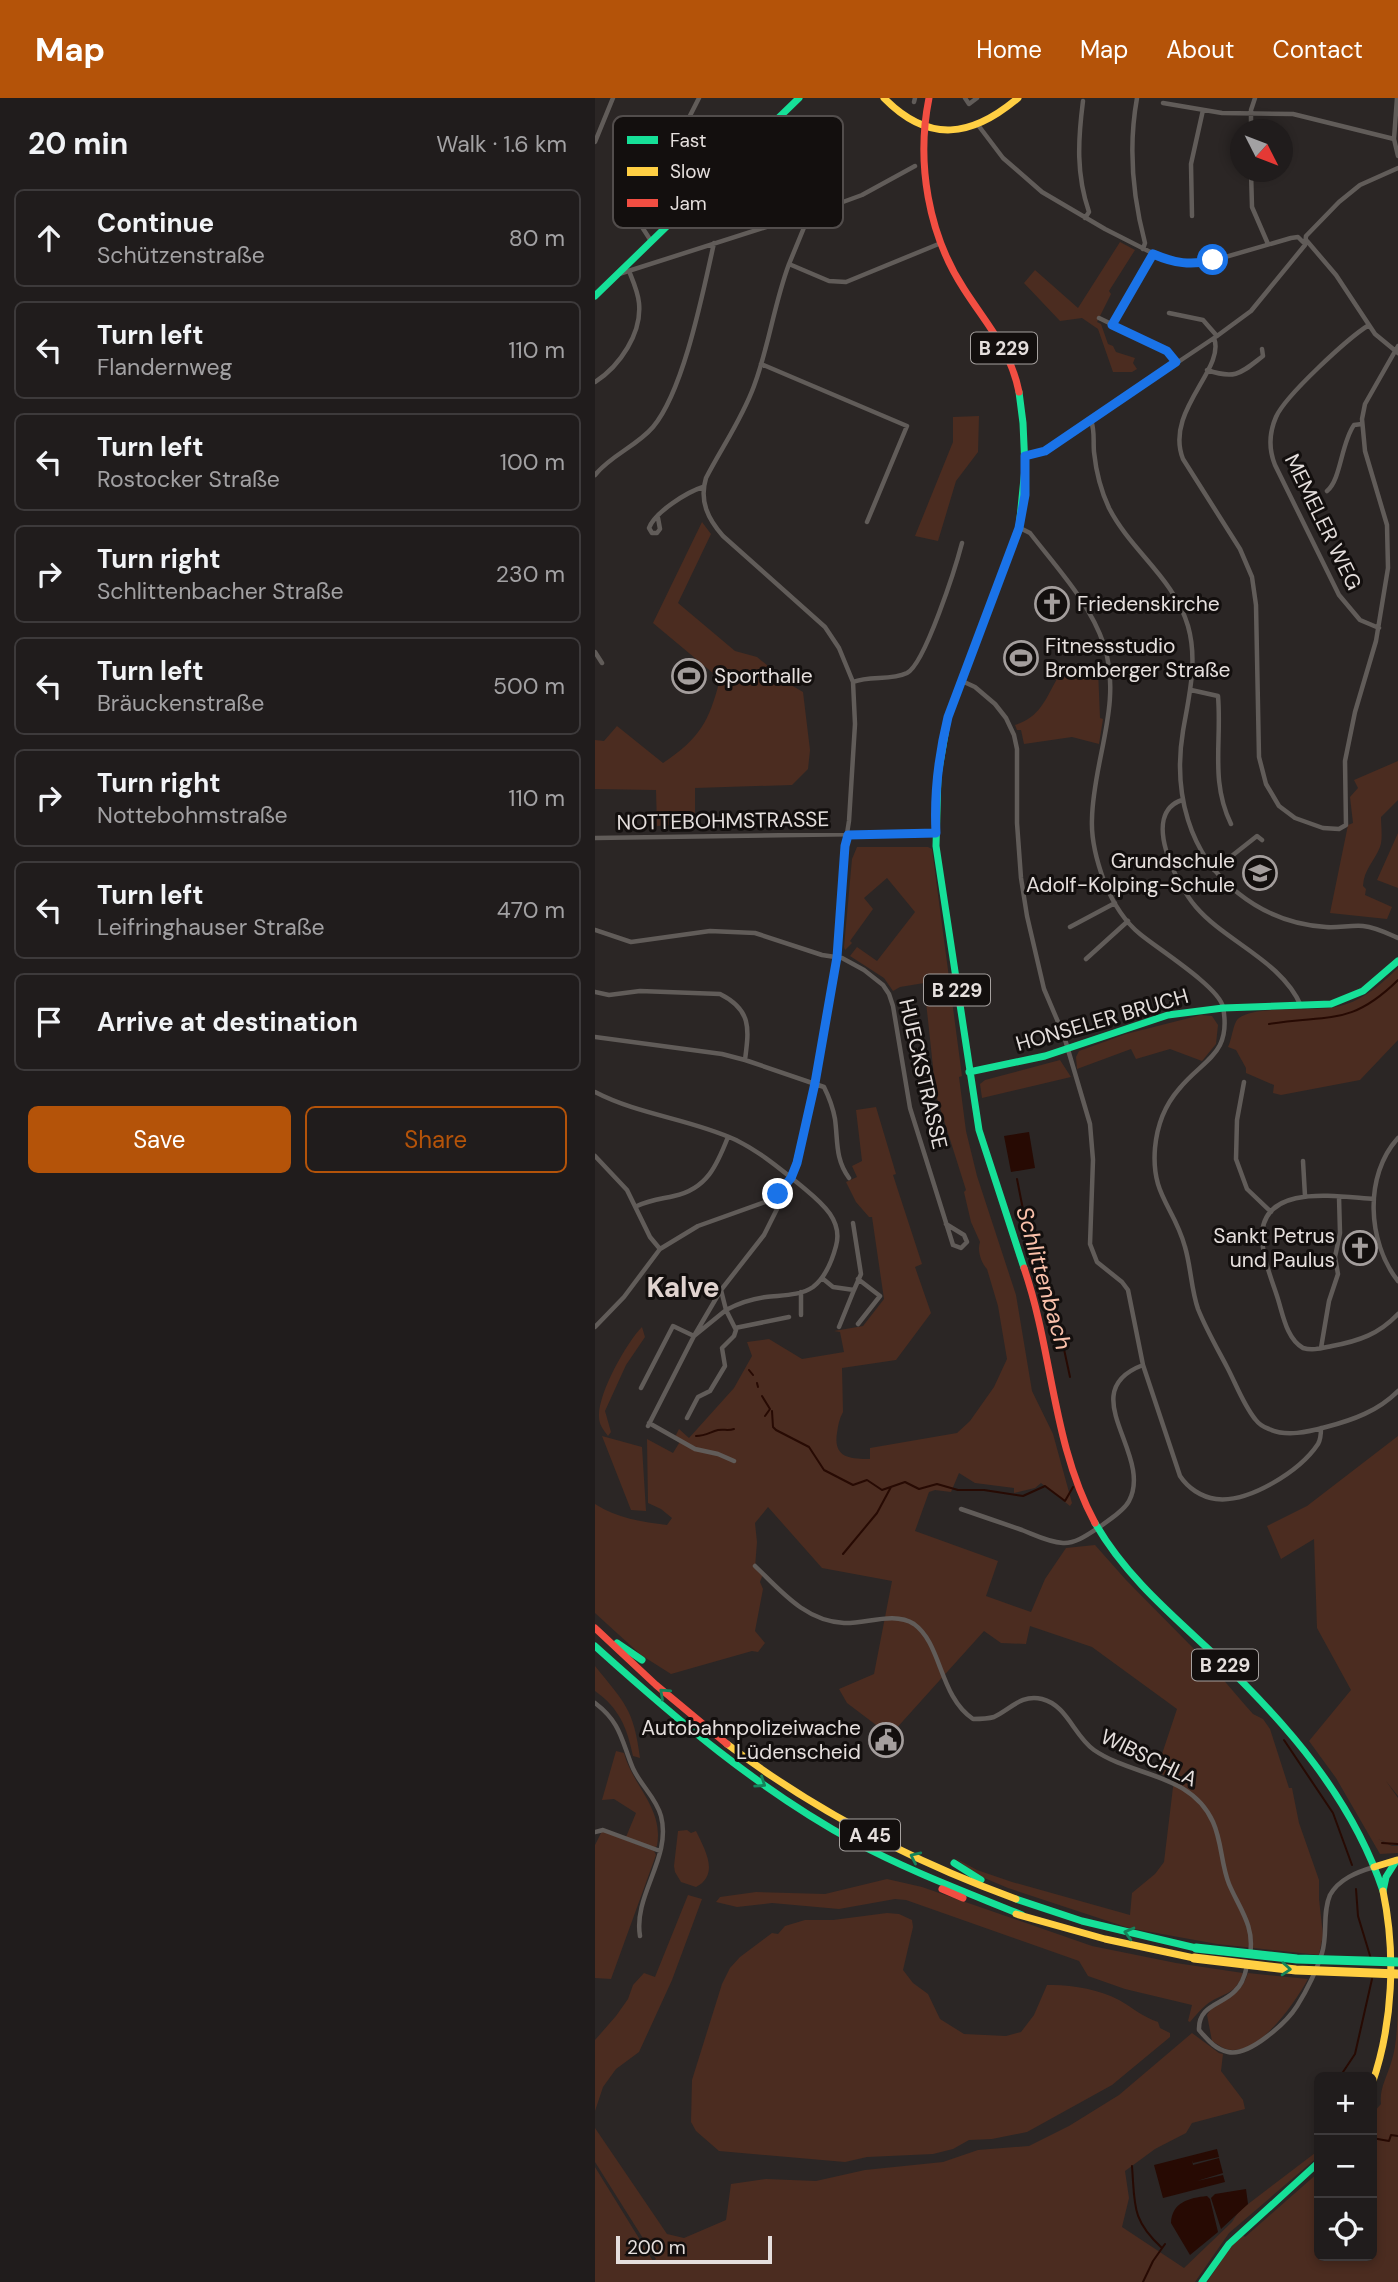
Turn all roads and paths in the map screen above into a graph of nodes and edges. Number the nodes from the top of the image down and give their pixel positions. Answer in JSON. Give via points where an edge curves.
{"nodes":[{"id":1,"x":613,"y":98,"type":"edge"},
{"id":2,"x":699,"y":98,"type":"edge"},
{"id":3,"x":799,"y":98,"type":"edge"},
{"id":4,"x":884,"y":98,"type":"edge"},
{"id":5,"x":929,"y":98,"type":"edge"},
{"id":6,"x":965,"y":98,"type":"edge"},
{"id":7,"x":977,"y":98,"type":"edge"},
{"id":8,"x":1018,"y":98,"type":"edge"},
{"id":9,"x":1137,"y":98,"type":"edge"},
{"id":10,"x":1255,"y":98,"type":"edge"},
{"id":11,"x":1397,"y":98,"type":"edge"},
{"id":12,"x":1083,"y":102,"type":"dead end"},
{"id":13,"x":1163,"y":103,"type":"dead end"},
{"id":14,"x":1203,"y":110,"type":"junction"},
{"id":15,"x":1251,"y":113,"type":"junction"},
{"id":16,"x":690,"y":116,"type":"edge"},
{"id":17,"x":780,"y":116,"type":"edge"},
{"id":18,"x":1251,"y":119,"type":"edge"},
{"id":19,"x":978,"y":125,"type":"junction"},
{"id":20,"x":925,"y":126,"type":"junction"},
{"id":21,"x":1394,"y":139,"type":"junction"},
{"id":22,"x":595,"y":142,"type":"edge"},
{"id":23,"x":1398,"y":156,"type":"edge"},
{"id":24,"x":915,"y":166,"type":"dead end"},
{"id":25,"x":1398,"y":168,"type":"edge"},
{"id":26,"x":1251,"y":182,"type":"edge"},
{"id":27,"x":843,"y":202,"type":"edge"},
{"id":28,"x":1192,"y":216,"type":"dead end"},
{"id":29,"x":1085,"y":218,"type":"junction"},
{"id":30,"x":643,"y":228,"type":"edge"},
{"id":31,"x":664,"y":228,"type":"edge"},
{"id":32,"x":762,"y":228,"type":"edge"},
{"id":33,"x":804,"y":228,"type":"edge"},
{"id":34,"x":651,"y":241,"type":"junction"},
{"id":35,"x":1305,"y":241,"type":"junction"},
{"id":36,"x":714,"y":243,"type":"junction"},
{"id":37,"x":942,"y":243,"type":"junction"},
{"id":38,"x":1268,"y":244,"type":"junction"},
{"id":39,"x":1143,"y":249,"type":"junction"},
{"id":40,"x":1153,"y":254,"type":"junction"},
{"id":41,"x":789,"y":264,"type":"junction"},
{"id":42,"x":629,"y":271,"type":"junction"},
{"id":43,"x":618,"y":274,"type":"junction"},
{"id":44,"x":595,"y":296,"type":"edge"},
{"id":45,"x":1169,"y":313,"type":"dead end"},
{"id":46,"x":1099,"y":318,"type":"dead end"},
{"id":47,"x":1112,"y":325,"type":"junction"},
{"id":48,"x":1369,"y":325,"type":"junction"},
{"id":49,"x":1215,"y":337,"type":"junction"},
{"id":50,"x":1262,"y":349,"type":"dead end"},
{"id":51,"x":1397,"y":350,"type":"edge"},
{"id":52,"x":1176,"y":362,"type":"junction"},
{"id":53,"x":761,"y":363,"type":"junction"},
{"id":54,"x":1207,"y":370,"type":"junction"},
{"id":55,"x":595,"y":382,"type":"edge"},
{"id":56,"x":1091,"y":421,"type":"junction"},
{"id":57,"x":1362,"y":424,"type":"junction"},
{"id":58,"x":1025,"y":456,"type":"junction"},
{"id":59,"x":595,"y":475,"type":"edge"},
{"id":60,"x":703,"y":487,"type":"junction"},
{"id":61,"x":1327,"y":491,"type":"dead end"},
{"id":62,"x":658,"y":518,"type":"dead end"},
{"id":63,"x":867,"y":522,"type":"dead end"},
{"id":64,"x":1019,"y":528,"type":"junction"},
{"id":65,"x":962,"y":543,"type":"dead end"},
{"id":66,"x":1379,"y":628,"type":"junction"},
{"id":67,"x":595,"y":652,"type":"edge"},
{"id":68,"x":602,"y":663,"type":"dead end"},
{"id":69,"x":962,"y":681,"type":"junction"},
{"id":70,"x":853,"y":682,"type":"junction"},
{"id":71,"x":1191,"y":690,"type":"junction"},
{"id":72,"x":1182,"y":800,"type":"junction"},
{"id":73,"x":1231,"y":824,"type":"dead end"},
{"id":74,"x":936,"y":833,"type":"junction"},
{"id":75,"x":848,"y":835,"type":"junction"},
{"id":76,"x":595,"y":838,"type":"edge"},
{"id":77,"x":1262,"y":840,"type":"dead end"},
{"id":78,"x":1214,"y":870,"type":"junction"},
{"id":79,"x":1115,"y":903,"type":"junction"},
{"id":80,"x":1128,"y":921,"type":"junction"},
{"id":81,"x":1070,"y":927,"type":"dead end"},
{"id":82,"x":595,"y":930,"type":"edge"},
{"id":83,"x":1398,"y":938,"type":"edge"},
{"id":84,"x":837,"y":957,"type":"junction"},
{"id":85,"x":1086,"y":959,"type":"dead end"},
{"id":86,"x":1398,"y":961,"type":"edge"},
{"id":87,"x":595,"y":992,"type":"edge"},
{"id":88,"x":1301,"y":1006,"type":"junction"},
{"id":89,"x":1223,"y":1008,"type":"junction"},
{"id":90,"x":595,"y":1037,"type":"edge"},
{"id":91,"x":1068,"y":1048,"type":"junction"},
{"id":92,"x":745,"y":1060,"type":"junction"},
{"id":93,"x":969,"y":1072,"type":"junction"},
{"id":94,"x":1244,"y":1082,"type":"dead end"},
{"id":95,"x":815,"y":1083,"type":"junction"},
{"id":96,"x":595,"y":1092,"type":"edge"},
{"id":97,"x":728,"y":1137,"type":"junction"},
{"id":98,"x":1398,"y":1138,"type":"edge"},
{"id":99,"x":595,"y":1156,"type":"edge"},
{"id":100,"x":1303,"y":1161,"type":"dead end"},
{"id":101,"x":791,"y":1178,"type":"junction"},
{"id":102,"x":849,"y":1178,"type":"dead end"},
{"id":103,"x":1305,"y":1196,"type":"junction"},
{"id":104,"x":1339,"y":1197,"type":"junction"},
{"id":105,"x":1374,"y":1199,"type":"junction"},
{"id":106,"x":637,"y":1206,"type":"junction"},
{"id":107,"x":776,"y":1209,"type":"dead end"},
{"id":108,"x":1271,"y":1212,"type":"junction"},
{"id":109,"x":853,"y":1223,"type":"dead end"},
{"id":110,"x":946,"y":1224,"type":"junction"},
{"id":111,"x":660,"y":1249,"type":"junction"},
{"id":112,"x":822,"y":1278,"type":"junction"},
{"id":113,"x":858,"y":1279,"type":"junction"},
{"id":114,"x":1398,"y":1281,"type":"edge"},
{"id":115,"x":721,"y":1290,"type":"junction"},
{"id":116,"x":854,"y":1290,"type":"junction"},
{"id":117,"x":801,"y":1292,"type":"junction"},
{"id":118,"x":726,"y":1310,"type":"junction"},
{"id":119,"x":1398,"y":1314,"type":"edge"},
{"id":120,"x":801,"y":1315,"type":"dead end"},
{"id":121,"x":789,"y":1317,"type":"dead end"},
{"id":122,"x":858,"y":1324,"type":"dead end"},
{"id":123,"x":595,"y":1327,"type":"edge"},
{"id":124,"x":839,"y":1327,"type":"dead end"},
{"id":125,"x":735,"y":1328,"type":"junction"},
{"id":126,"x":694,"y":1336,"type":"junction"},
{"id":127,"x":1321,"y":1348,"type":"junction"},
{"id":128,"x":1143,"y":1365,"type":"junction"},
{"id":129,"x":641,"y":1388,"type":"dead end"},
{"id":130,"x":1398,"y":1391,"type":"edge"},
{"id":131,"x":687,"y":1418,"type":"dead end"},
{"id":132,"x":1321,"y":1428,"type":"junction"},
{"id":133,"x":734,"y":1461,"type":"dead end"},
{"id":134,"x":961,"y":1509,"type":"dead end"},
{"id":135,"x":1098,"y":1527,"type":"junction"},
{"id":136,"x":755,"y":1566,"type":"dead end"},
{"id":137,"x":595,"y":1628,"type":"edge"},
{"id":138,"x":595,"y":1647,"type":"edge"},
{"id":139,"x":642,"y":1660,"type":"dead end"},
{"id":140,"x":623,"y":1680,"type":"dead end"},
{"id":141,"x":595,"y":1703,"type":"edge"},
{"id":142,"x":595,"y":1832,"type":"edge"},
{"id":143,"x":660,"y":1852,"type":"junction"},
{"id":144,"x":1397,"y":1860,"type":"edge"},
{"id":145,"x":954,"y":1863,"type":"dead end"},
{"id":146,"x":1374,"y":1867,"type":"junction"},
{"id":147,"x":942,"y":1889,"type":"dead end"},
{"id":148,"x":1383,"y":1891,"type":"junction"},
{"id":149,"x":1026,"y":1903,"type":"junction"},
{"id":150,"x":1022,"y":1915,"type":"junction"},
{"id":151,"x":640,"y":1936,"type":"dead end"},
{"id":152,"x":1398,"y":1962,"type":"edge"},
{"id":153,"x":1398,"y":1974,"type":"edge"},
{"id":154,"x":1376,"y":2072,"type":"edge"},
{"id":155,"x":1314,"y":2167,"type":"edge"},
{"id":156,"x":1202,"y":2282,"type":"edge"}],
"edges":[{"from":1,"to":22,"type":"street"},
{"from":2,"to":16,"type":"street"},
{"from":3,"to":17,"type":"main road"},
{"from":4,"to":20,"type":"main road"},
{"from":5,"to":20,"type":"main road","number":"B 229"},
{"from":6,"to":7,"type":"street","via":[[969,104]]},
{"from":8,"to":19,"type":"main road"},
{"from":9,"to":39,"type":"street","via":[[1131,157]]},
{"from":10,"to":15,"type":"street"},
{"from":11,"to":21,"type":"street"},
{"from":12,"to":29,"type":"street","via":[[1078,163],[1089,212]]},
{"from":13,"to":14,"type":"street"},
{"from":14,"to":15,"type":"street"},
{"from":14,"to":28,"type":"street","via":[[1191,164]]},
{"from":15,"to":18,"type":"street"},
{"from":15,"to":21,"type":"street","via":[[1293,114]]},
{"from":19,"to":20,"type":"main road","via":[[952,130]]},
{"from":19,"to":29,"type":"street","via":[[1025,179]]},
{"from":20,"to":37,"type":"main road","number":"B 229","via":[[925,174]]},
{"from":21,"to":23,"type":"street"},
{"from":24,"to":27,"type":"street"},
{"from":25,"to":35,"type":"street","via":[[1351,192]]},
{"from":26,"to":38,"type":"street","via":[[1252,207]]},
{"from":29,"to":39,"type":"street"},
{"from":30,"to":34,"type":"street"},
{"from":31,"to":34,"type":"main road"},
{"from":32,"to":36,"type":"street"},
{"from":33,"to":41,"type":"street"},
{"from":34,"to":43,"type":"main road"},
{"from":35,"to":38,"type":"street","via":[[1297,237]]},
{"from":35,"to":48,"type":"street","via":[[1336,275]]},
{"from":35,"to":49,"type":"street","via":[[1251,311]]},
{"from":36,"to":42,"type":"street"},
{"from":36,"to":59,"type":"street","via":[[670,399],[650,430]]},
{"from":37,"to":41,"type":"street","via":[[846,282],[829,281]]},
{"from":37,"to":58,"type":"main road","number":"B 229","via":[[961,285],[998,336],[1011,364]]},
{"from":38,"to":40,"type":"street","via":[[1201,264],[1173,263]]},
{"from":39,"to":40,"type":"street"},
{"from":40,"to":47,"type":"street"},
{"from":41,"to":53,"type":"street"},
{"from":42,"to":43,"type":"street"},
{"from":42,"to":55,"type":"street","via":[[638,299],[637,325],[619,360]]},
{"from":43,"to":44,"type":"main road"},
{"from":45,"to":49,"type":"street","via":[[1203,320]]},
{"from":46,"to":47,"type":"street"},
{"from":47,"to":52,"type":"street","via":[[1167,351]]},
{"from":48,"to":51,"type":"street","via":[[1379,339]]},
{"from":48,"to":66,"type":"street","name":"MEMELER WEG","via":[[1286,402],[1275,420],[1270,444],[1279,474],[1339,595],[1360,620]]},
{"from":49,"to":52,"type":"street"},
{"from":49,"to":54,"type":"street"},
{"from":50,"to":54,"type":"street","via":[[1263,356],[1236,375]]},
{"from":51,"to":57,"type":"street","via":[[1365,404]]},
{"from":52,"to":56,"type":"street"},
{"from":53,"to":60,"type":"street","via":[[742,416]]},
{"from":53,"to":63,"type":"street","via":[[907,426]]},
{"from":54,"to":66,"type":"street","via":[[1180,425],[1179,447],[1252,577],[1262,773],[1273,798],[1295,818],[1323,828],[1346,827],[1345,761]]},
{"from":56,"to":58,"type":"street","via":[[1045,451]]},
{"from":56,"to":71,"type":"street","via":[[1096,467],[1109,508],[1171,587],[1185,618],[1192,650]]},
{"from":57,"to":61,"type":"street","via":[[1354,425],[1348,435],[1333,485]]},
{"from":57,"to":66,"type":"street","via":[[1364,451],[1388,535]]},
{"from":58,"to":64,"type":"main road","number":"B 229"},
{"from":60,"to":62,"type":"street","via":[[674,501]]},
{"from":60,"to":70,"type":"street","via":[[710,521],[825,627]]},
{"from":64,"to":69,"type":"main road","number":"B 229"},
{"from":64,"to":79,"type":"street","via":[[1030,533],[1085,606],[1105,651],[1109,721],[1091,821],[1099,866]]},
{"from":65,"to":70,"type":"street","via":[[932,633],[912,670]]},
{"from":67,"to":68,"type":"street"},
{"from":69,"to":74,"type":"main road","number":"B 229","via":[[943,738]]},
{"from":69,"to":91,"type":"street","via":[[995,704],[1014,736],[1027,916],[1044,989]]},
{"from":70,"to":75,"type":"street"},
{"from":71,"to":72,"type":"street","via":[[1180,753]]},
{"from":71,"to":73,"type":"street","via":[[1218,696],[1217,769],[1222,803]]},
{"from":72,"to":78,"type":"street","via":[[1194,838]]},
{"from":72,"to":88,"type":"street","via":[[1169,807],[1162,824],[1167,851],[1184,888],[1198,909],[1289,986]]},
{"from":74,"to":75,"type":"street","name":"NOTTEBOHMSTRASSE"},
{"from":74,"to":93,"type":"main road","number":"B 229"},
{"from":75,"to":76,"type":"street","name":"NOTTEBOHMSTRASSE"},
{"from":75,"to":84,"type":"street"},
{"from":77,"to":78,"type":"street","via":[[1257,835]]},
{"from":78,"to":83,"type":"street","via":[[1246,899],[1285,918],[1327,927],[1366,926]]},
{"from":79,"to":80,"type":"street"},
{"from":79,"to":81,"type":"street"},
{"from":80,"to":85,"type":"street"},
{"from":80,"to":89,"type":"street","via":[[1207,985]]},
{"from":82,"to":84,"type":"street","name":"HUECKSTRASSE","via":[[631,942],[710,930],[755,933]]},
{"from":84,"to":95,"type":"street"},
{"from":84,"to":110,"type":"street","name":"HUECKSTRASSE","via":[[877,977],[889,994],[909,1108]]},
{"from":86,"to":88,"type":"main road","name":"HONSELER BRUCH","via":[[1355,997]]},
{"from":87,"to":92,"type":"street","via":[[720,994],[745,1015]]},
{"from":88,"to":89,"type":"main road","name":"HONSELER BRUCH"},
{"from":89,"to":91,"type":"main road","name":"HONSELER BRUCH","via":[[1154,1019]]},
{"from":89,"to":132,"type":"street","via":[[1222,1041],[1216,1053],[1179,1088],[1167,1107],[1156,1136],[1154,1169],[1163,1202],[1184,1243],[1199,1311],[1253,1416],[1285,1434]]},
{"from":90,"to":92,"type":"street"},
{"from":91,"to":93,"type":"main road","name":"HONSELER BRUCH"},
{"from":91,"to":128,"type":"street","via":[[1090,1124],[1092,1250],[1097,1262],[1128,1290]]},
{"from":92,"to":95,"type":"street"},
{"from":93,"to":135,"type":"main road","number":"B 229","via":[[979,1130],[1034,1297],[1072,1478]]},
{"from":94,"to":108,"type":"street","via":[[1236,1159],[1247,1189]]},
{"from":95,"to":101,"type":"street"},
{"from":95,"to":102,"type":"street","via":[[824,1087],[828,1096],[838,1156]]},
{"from":96,"to":97,"type":"street"},
{"from":97,"to":101,"type":"street","via":[[755,1150]]},
{"from":97,"to":106,"type":"street","via":[[712,1172],[698,1187]]},
{"from":98,"to":105,"type":"street","via":[[1380,1164]]},
{"from":99,"to":106,"type":"street"},
{"from":100,"to":103,"type":"street"},
{"from":101,"to":111,"type":"street","via":[[768,1201],[698,1226]]},
{"from":101,"to":112,"type":"street","via":[[824,1204],[836,1228],[835,1252]]},
{"from":103,"to":104,"type":"street"},
{"from":103,"to":108,"type":"street","via":[[1287,1200]]},
{"from":104,"to":105,"type":"street"},
{"from":104,"to":127,"type":"street","via":[[1338,1274]]},
{"from":105,"to":114,"type":"street","via":[[1379,1240]]},
{"from":106,"to":111,"type":"street"},
{"from":107,"to":115,"type":"street","via":[[765,1235]]},
{"from":108,"to":127,"type":"street","via":[[1263,1228],[1263,1245],[1286,1325],[1300,1346]]},
{"from":109,"to":113,"type":"street"},
{"from":110,"to":110,"type":"street","name":"HUECKSTRASSE","via":[[953,1245],[961,1248],[967,1242],[964,1235]]},
{"from":111,"to":123,"type":"street"},
{"from":112,"to":116,"type":"street","via":[[833,1287]]},
{"from":112,"to":117,"type":"street"},
{"from":113,"to":116,"type":"street"},
{"from":113,"to":122,"type":"street","via":[[880,1296]]},
{"from":115,"to":118,"type":"street"},
{"from":115,"to":126,"type":"street"},
{"from":116,"to":124,"type":"street"},
{"from":117,"to":118,"type":"street","via":[[749,1300]]},
{"from":117,"to":120,"type":"street"},
{"from":118,"to":125,"type":"street"},
{"from":118,"to":126,"type":"street"},
{"from":119,"to":127,"type":"street","via":[[1361,1340]]},
{"from":121,"to":125,"type":"street"},
{"from":125,"to":131,"type":"street","via":[[734,1336],[722,1348],[726,1366],[710,1391],[698,1397]]},
{"from":126,"to":129,"type":"street","via":[[673,1326]]},
{"from":126,"to":133,"type":"street","via":[[649,1424],[695,1449]]},
{"from":128,"to":132,"type":"street","via":[[1180,1476],[1200,1494],[1216,1499],[1261,1489],[1294,1468],[1315,1447]]},
{"from":128,"to":135,"type":"street","via":[[1118,1381],[1112,1404],[1134,1468],[1132,1495],[1128,1504]]},
{"from":130,"to":132,"type":"street","via":[[1370,1412]]},
{"from":134,"to":135,"type":"street","via":[[1061,1543]]},
{"from":135,"to":146,"type":"main road","number":"B 229","via":[[1134,1579],[1229,1669],[1302,1749],[1346,1810]]},
{"from":136,"to":146,"type":"street","name":"WIBSCHLA","via":[[811,1614],[844,1623],[896,1619],[917,1627],[957,1706],[973,1719],[994,1716],[1024,1699],[1045,1700],[1061,1710],[1079,1738],[1099,1754],[1194,1796],[1215,1827],[1226,1875],[1251,1938],[1238,1989],[1207,2008],[1199,2022],[1199,2030],[1221,2050],[1234,2053],[1255,2045],[1296,2007],[1322,1955],[1331,1895],[1340,1882]]},
{"from":137,"to":139,"type":"main road"},
{"from":149,"to":137,"type":"main road","number":"A 45","one_way":true,"via":[[914,1857],[794,1791],[707,1728]]},
{"from":138,"to":140,"type":"main road"},
{"from":138,"to":150,"type":"main road","number":"A 45","one_way":true,"via":[[705,1742],[797,1807],[891,1860]]},
{"from":141,"to":143,"type":"street","via":[[614,1719],[636,1777],[661,1815]]},
{"from":142,"to":143,"type":"street","via":[[603,1830]]},
{"from":143,"to":151,"type":"street","via":[[638,1921]]},
{"from":144,"to":146,"type":"main road"},
{"from":144,"to":148,"type":"main road"},
{"from":145,"to":149,"type":"main road"},
{"from":146,"to":148,"type":"main road","number":"B 229"},
{"from":147,"to":150,"type":"main road"},
{"from":148,"to":154,"type":"main road","number":"B 229","via":[[1390,1976],[1384,2043]]},
{"from":152,"to":149,"type":"main road","number":"A 45","one_way":true,"bridge":true,"via":[[1269,1958],[1196,1948]]},
{"from":150,"to":153,"type":"main road","number":"A 45","one_way":true,"bridge":true,"via":[[1194,1958],[1266,1968]]},
{"from":155,"to":156,"type":"main road","via":[[1229,2244]]}]}
